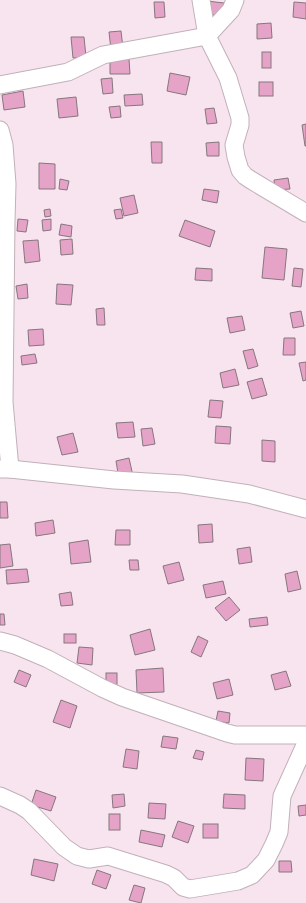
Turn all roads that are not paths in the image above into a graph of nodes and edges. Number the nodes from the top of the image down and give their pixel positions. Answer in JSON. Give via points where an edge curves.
{"nodes":[{"id":1,"x":201,"y":0,"type":"edge"},
{"id":2,"x":235,"y":0,"type":"edge"},
{"id":3,"x":207,"y":36,"type":"junction"},
{"id":4,"x":0,"y":85,"type":"edge"},
{"id":5,"x":0,"y":130,"type":"edge"},
{"id":6,"x":306,"y":213,"type":"edge"},
{"id":7,"x":5,"y":469,"type":"edge"},
{"id":8,"x":306,"y":509,"type":"edge"},
{"id":9,"x":0,"y":641,"type":"edge"},
{"id":10,"x":306,"y":735,"type":"edge"},
{"id":11,"x":306,"y":743,"type":"edge"},
{"id":12,"x":0,"y":796,"type":"edge"}],
"edges":[{"from":1,"to":3,"type":"street"},
{"from":2,"to":3,"type":"street","via":[[231,10]]},
{"from":3,"to":4,"type":"street","via":[[103,56],[68,72]]},
{"from":3,"to":6,"type":"street","via":[[228,78],[240,118],[234,145],[240,170],[245,176]]},
{"from":5,"to":7,"type":"street","via":[[4,145],[7,184]]},
{"from":7,"to":8,"type":"street","via":[[189,485],[250,494]]},
{"from":9,"to":10,"type":"street","via":[[48,659],[122,697],[227,733]]},
{"from":11,"to":12,"type":"street","via":[[282,796],[279,832],[274,844],[266,860],[252,875],[238,881],[190,889],[183,887],[166,874],[108,856],[89,859],[78,856],[64,847],[29,811]]}]}
